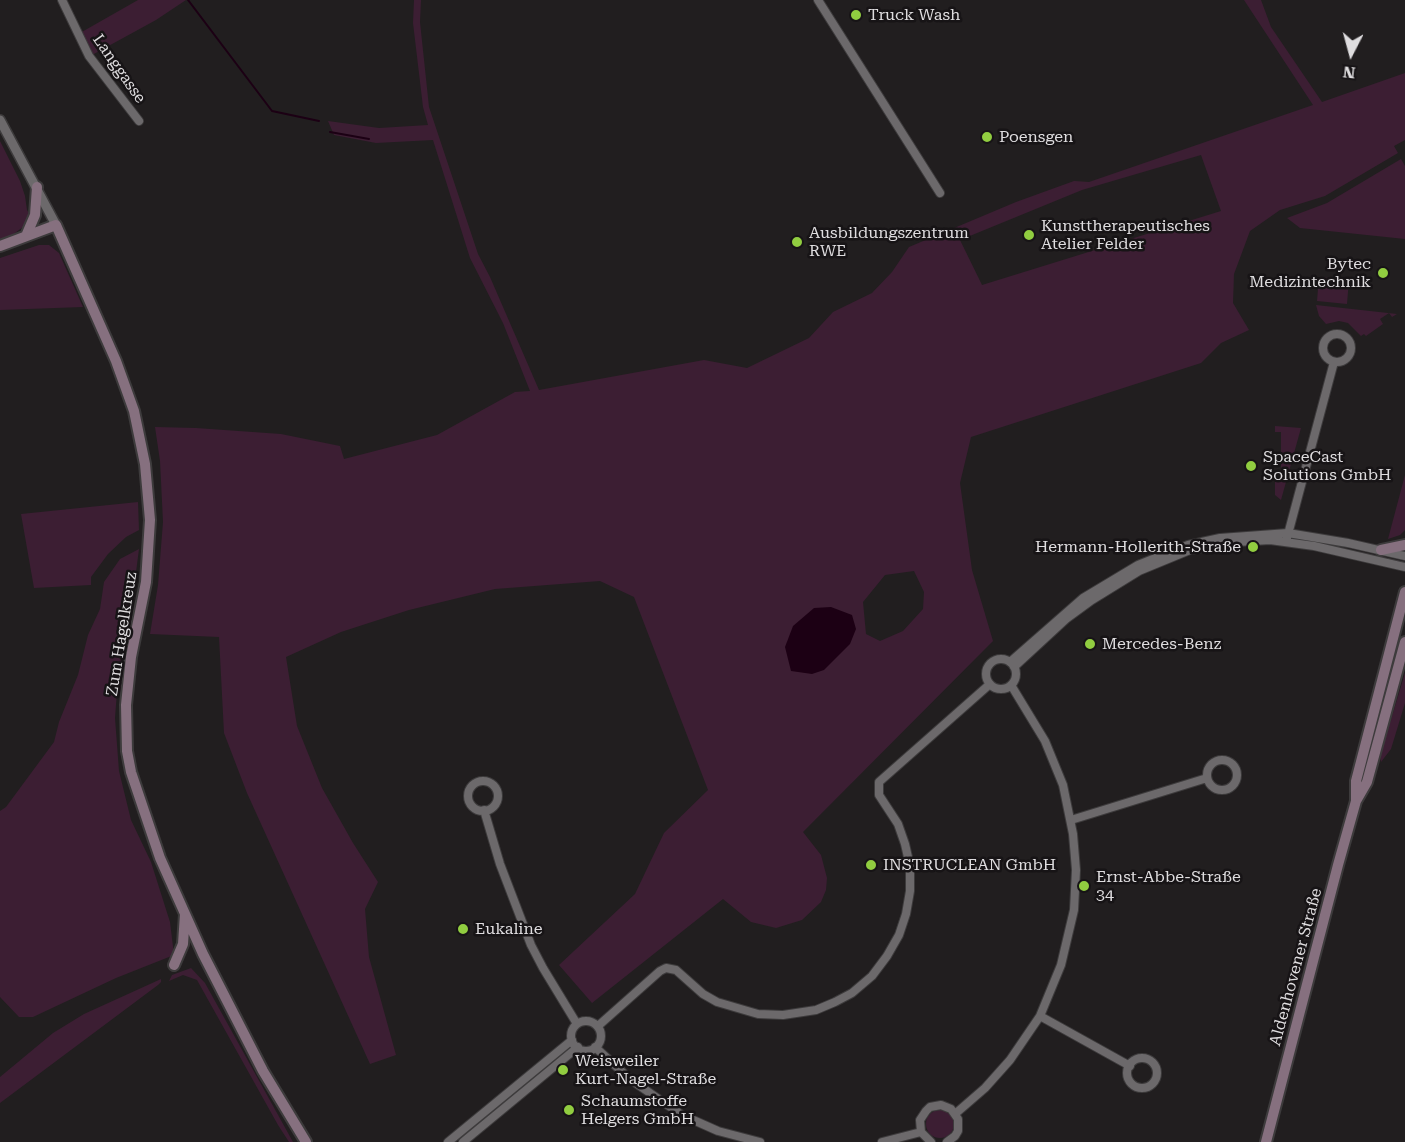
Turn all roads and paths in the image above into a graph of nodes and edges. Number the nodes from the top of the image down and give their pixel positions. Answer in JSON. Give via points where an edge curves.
{"nodes":[{"id":1,"x":62,"y":0,"type":"edge"},
{"id":2,"x":818,"y":0,"type":"edge"},
{"id":3,"x":0,"y":120,"type":"edge"},
{"id":4,"x":139,"y":121,"type":"dead end"},
{"id":5,"x":37,"y":187,"type":"junction"},
{"id":6,"x":940,"y":193,"type":"dead end"},
{"id":7,"x":56,"y":225,"type":"junction"},
{"id":8,"x":26,"y":236,"type":"junction"},
{"id":9,"x":0,"y":246,"type":"edge"},
{"id":10,"x":1334,"y":362,"type":"dead end"},
{"id":11,"x":1287,"y":538,"type":"junction"},
{"id":12,"x":1405,"y":545,"type":"edge"},
{"id":13,"x":1381,"y":550,"type":"junction"},
{"id":14,"x":1405,"y":556,"type":"edge"},
{"id":15,"x":1405,"y":567,"type":"edge"},
{"id":16,"x":1405,"y":592,"type":"edge"},
{"id":17,"x":1405,"y":642,"type":"edge"},
{"id":18,"x":1012,"y":665,"type":"junction"},
{"id":19,"x":990,"y":684,"type":"junction"},
{"id":20,"x":1011,"y":685,"type":"junction"},
{"id":21,"x":1207,"y":778,"type":"dead end"},
{"id":22,"x":1356,"y":801,"type":"junction"},
{"id":23,"x":484,"y":810,"type":"dead end"},
{"id":24,"x":1071,"y":819,"type":"junction"},
{"id":25,"x":185,"y":911,"type":"junction"},
{"id":26,"x":174,"y":965,"type":"dead end"},
{"id":27,"x":1040,"y":1016,"type":"junction"},
{"id":28,"x":577,"y":1024,"type":"junction"},
{"id":29,"x":598,"y":1026,"type":"junction"},
{"id":30,"x":572,"y":1040,"type":"junction"},
{"id":31,"x":578,"y":1047,"type":"junction"},
{"id":32,"x":596,"y":1047,"type":"junction"},
{"id":33,"x":1130,"y":1066,"type":"dead end"},
{"id":34,"x":955,"y":1113,"type":"junction"},
{"id":35,"x":921,"y":1132,"type":"junction"},
{"id":36,"x":452,"y":1141,"type":"edge"},
{"id":37,"x":306,"y":1142,"type":"edge"},
{"id":38,"x":464,"y":1142,"type":"edge"},
{"id":39,"x":760,"y":1142,"type":"edge"},
{"id":40,"x":882,"y":1142,"type":"edge"},
{"id":41,"x":931,"y":1142,"type":"edge"},
{"id":42,"x":947,"y":1142,"type":"edge"},
{"id":43,"x":1266,"y":1142,"type":"edge"}],
"edges":[{"from":1,"to":4,"type":"street","name":"Langgasse","via":[[89,56]]},
{"from":2,"to":6,"type":"street"},
{"from":3,"to":5,"type":"street","name":"Zum Hagelkreuz"},
{"from":5,"to":7,"type":"street","name":"Zum Hagelkreuz"},
{"from":5,"to":8,"type":"main road","via":[[35,215]]},
{"from":7,"to":8,"type":"main road"},
{"from":7,"to":25,"type":"main road","name":"Zum Hagelkreuz","via":[[116,361],[134,411],[145,464],[149,542],[128,683],[127,751],[160,858]]},
{"from":8,"to":9,"type":"main road"},
{"from":10,"to":11,"type":"street"},
{"from":11,"to":13,"type":"street","via":[[1315,537]]},
{"from":11,"to":15,"type":"street"},
{"from":11,"to":18,"type":"street","via":[[1190,550],[1139,571],[1066,619]]},
{"from":12,"to":13,"type":"main road"},
{"from":13,"to":14,"type":"street"},
{"from":16,"to":22,"type":"main road","name":"Aldenhovener Straße","via":[[1356,781]]},
{"from":17,"to":22,"type":"main road","name":"Aldenhovener Straße","via":[[1367,782]]},
{"from":18,"to":19,"type":"street","via":[[1000,659],[988,666],[986,676]]},
{"from":18,"to":20,"type":"street","via":[[1016,675]]},
{"from":19,"to":20,"type":"street","via":[[1002,689]]},
{"from":19,"to":29,"type":"street","via":[[879,782],[879,795],[898,824],[905,844],[910,891],[899,935],[872,976],[835,1002],[816,1010],[783,1015],[758,1014],[717,1002],[676,969],[666,968]]},
{"from":20,"to":24,"type":"street","via":[[1045,741],[1063,785]]},
{"from":21,"to":24,"type":"street"},
{"from":22,"to":43,"type":"main road","name":"Aldenhovener Straße"},
{"from":23,"to":28,"type":"street","via":[[531,945]]},
{"from":24,"to":27,"type":"street","via":[[1076,870],[1074,910],[1061,964]]},
{"from":25,"to":26,"type":"main road","via":[[183,944]]},
{"from":25,"to":37,"type":"main road","name":"Zum Hagelkreuz","via":[[263,1071]]},
{"from":27,"to":33,"type":"street"},
{"from":27,"to":34,"type":"street","via":[[1010,1060]]},
{"from":28,"to":29,"type":"street","via":[[590,1021]]},
{"from":28,"to":30,"type":"street"},
{"from":29,"to":32,"type":"street","via":[[601,1035]]},
{"from":30,"to":31,"type":"street"},
{"from":30,"to":36,"type":"street"},
{"from":31,"to":32,"type":"street"},
{"from":31,"to":38,"type":"street"},
{"from":32,"to":39,"type":"street","via":[[630,1080],[682,1115],[718,1131]]},
{"from":34,"to":35,"type":"street","via":[[946,1107],[930,1107],[920,1120]]},
{"from":34,"to":42,"type":"street","via":[[958,1131]]},
{"from":35,"to":40,"type":"street"},
{"from":35,"to":41,"type":"street"}]}
